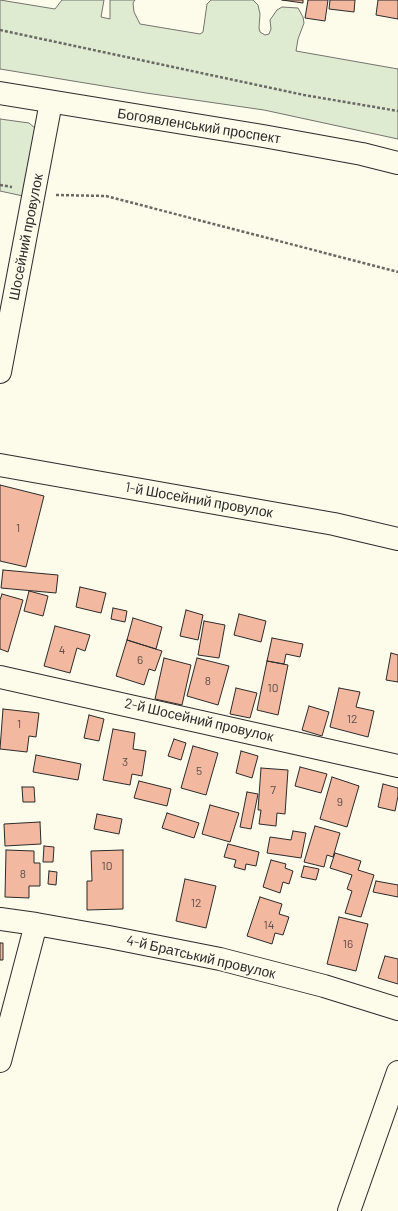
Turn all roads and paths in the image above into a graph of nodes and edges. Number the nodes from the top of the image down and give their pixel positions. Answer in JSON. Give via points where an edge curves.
{"nodes":[{"id":1,"x":0,"y":30,"type":"edge"},
{"id":2,"x":0,"y":93,"type":"edge"},
{"id":3,"x":51,"y":102,"type":"junction"},
{"id":4,"x":398,"y":111,"type":"edge"},
{"id":5,"x":398,"y":163,"type":"edge"},
{"id":6,"x":55,"y":195,"type":"dead end"},
{"id":7,"x":398,"y":272,"type":"edge"},
{"id":8,"x":0,"y":372,"type":"edge"},
{"id":9,"x":0,"y":465,"type":"edge"},
{"id":10,"x":398,"y":539,"type":"edge"},
{"id":11,"x":0,"y":677,"type":"edge"},
{"id":12,"x":398,"y":766,"type":"edge"},
{"id":13,"x":0,"y":919,"type":"edge"},
{"id":14,"x":36,"y":924,"type":"junction"},
{"id":15,"x":398,"y":1009,"type":"edge"},
{"id":16,"x":0,"y":1061,"type":"edge"},
{"id":17,"x":398,"y":1072,"type":"edge"},
{"id":18,"x":349,"y":1211,"type":"edge"}],
"edges":[{"from":1,"to":4,"type":"path","via":[[304,95]]},
{"from":2,"to":3,"type":"street","name":"Богоявленський проспект"},
{"from":3,"to":5,"type":"street","name":"Богоявленський проспект","via":[[263,136]]},
{"from":3,"to":8,"type":"street","name":"Шосейний провулок"},
{"from":6,"to":7,"type":"path","via":[[106,196]]},
{"from":9,"to":10,"type":"street","name":"1-й Шосейний провулок","via":[[334,524]]},
{"from":11,"to":12,"type":"street","name":"2-й Шосейний провулок"},
{"from":13,"to":14,"type":"street","name":"4-й Братський провулок"},
{"from":14,"to":15,"type":"street","name":"4-й Братський провулок","via":[[220,959],[324,986]]},
{"from":14,"to":16,"type":"street"},
{"from":17,"to":18,"type":"street"}]}
